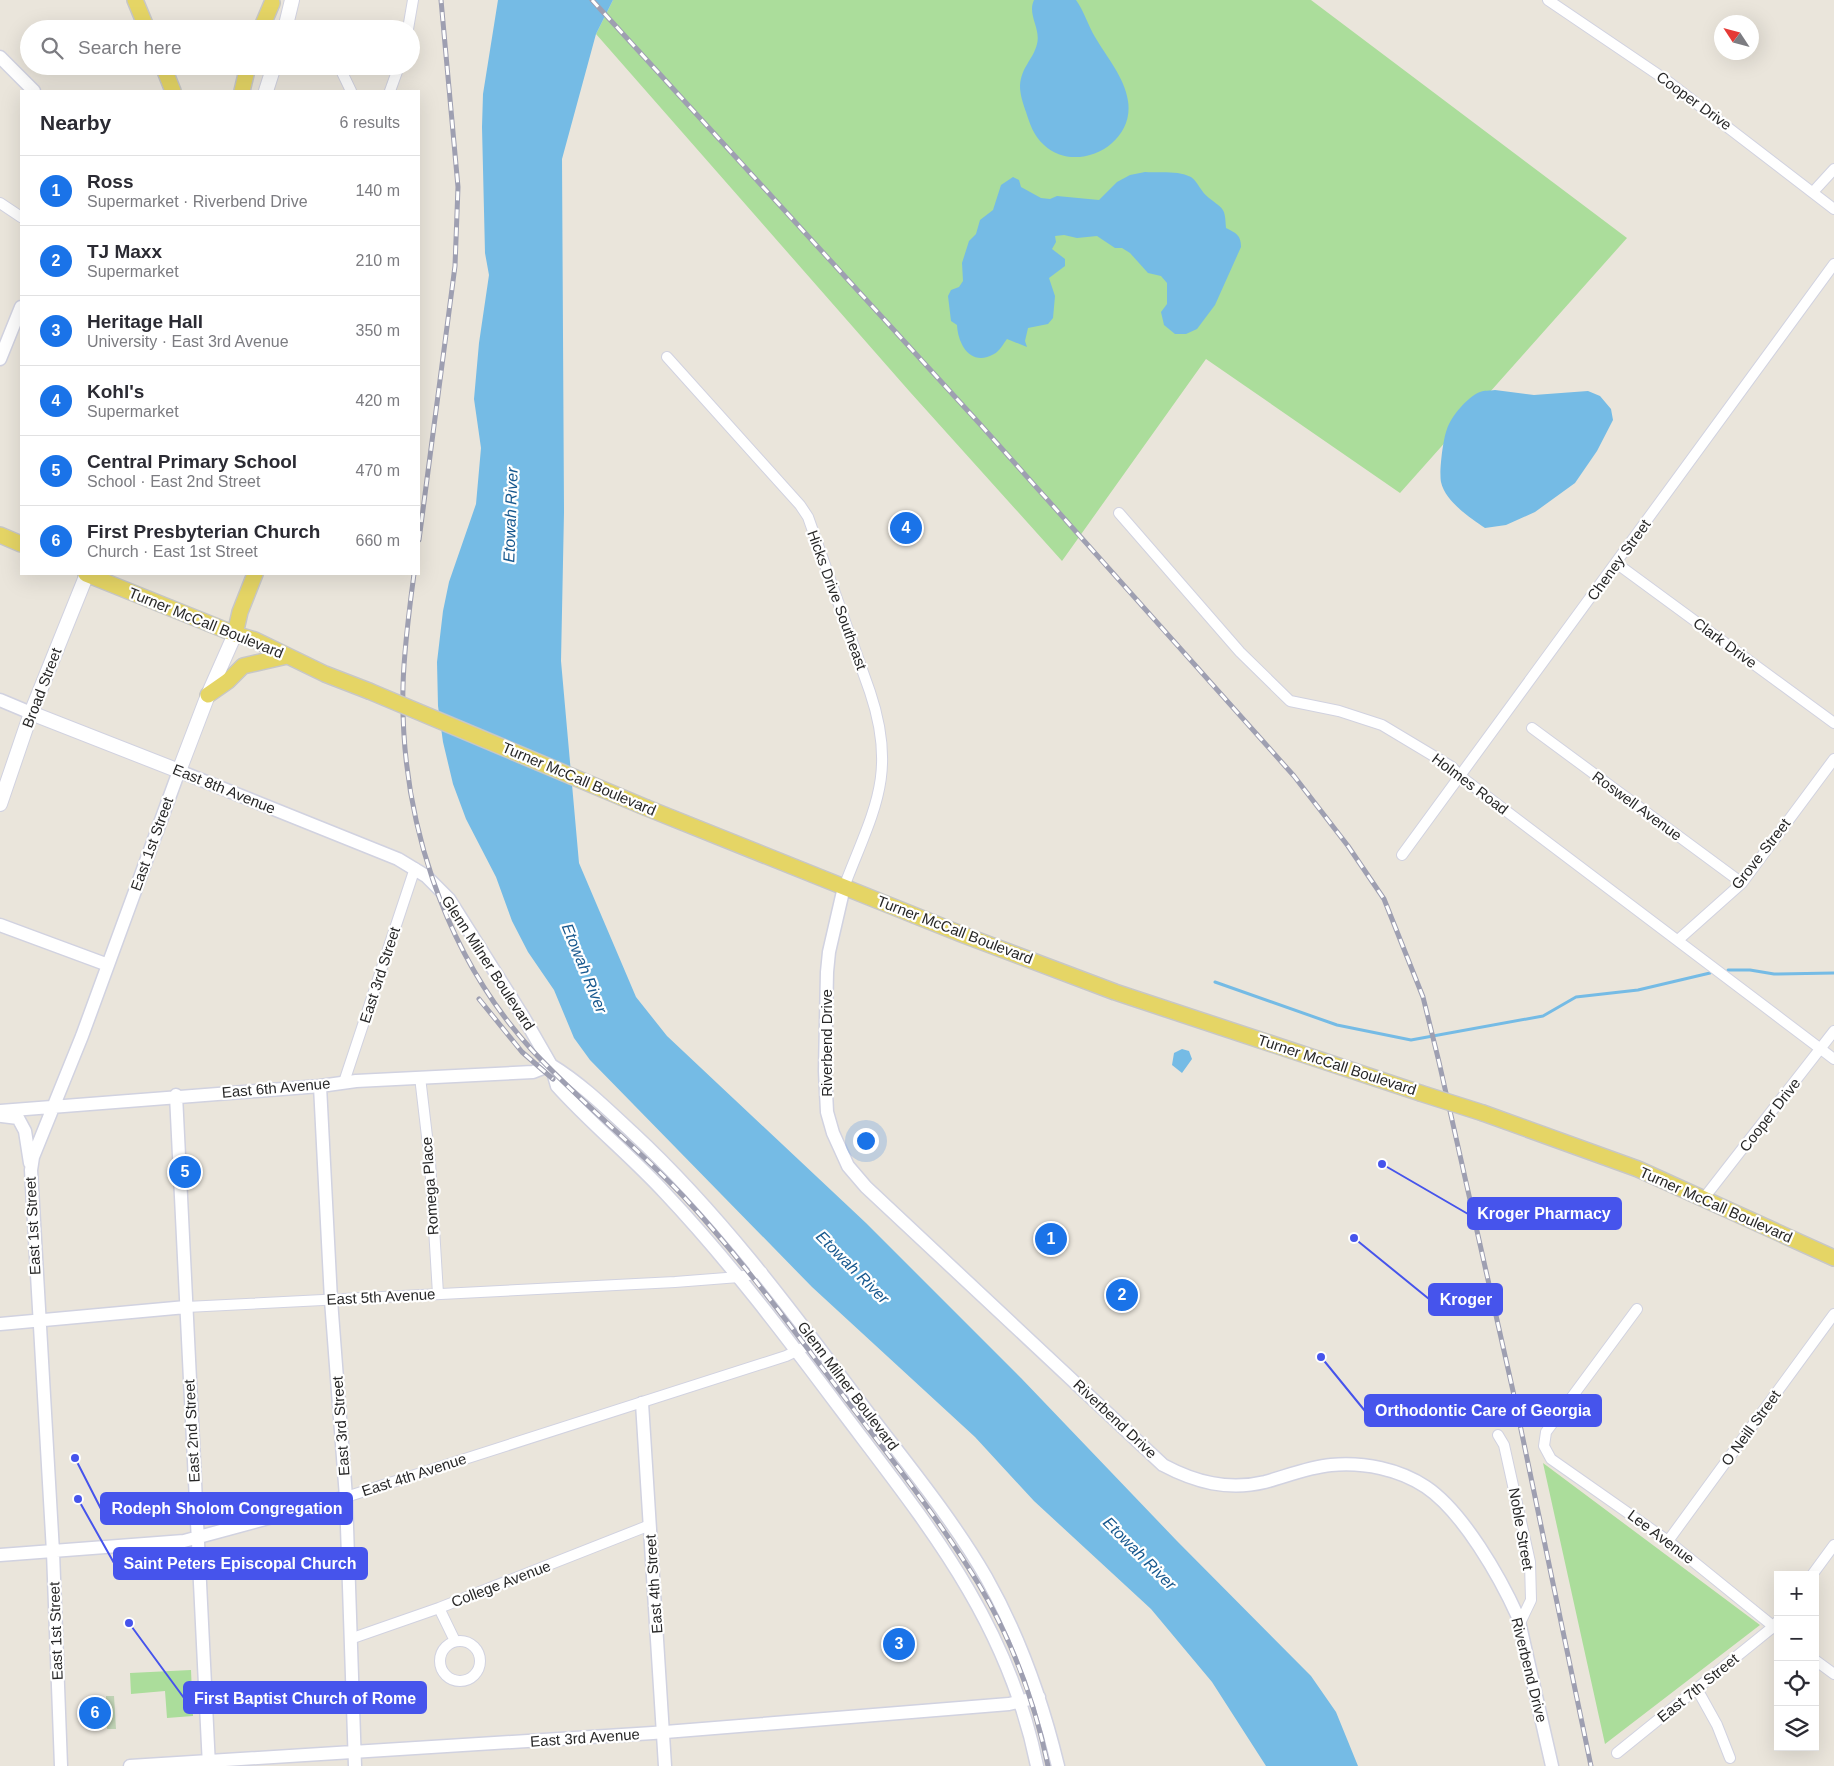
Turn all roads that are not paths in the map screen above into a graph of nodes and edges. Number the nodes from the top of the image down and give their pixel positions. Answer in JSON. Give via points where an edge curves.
{"nodes":[{"id":1,"x":135,"y":0,"type":"edge"},
{"id":2,"x":292,"y":0,"type":"edge"},
{"id":3,"x":413,"y":0,"type":"edge"},
{"id":4,"x":272,"y":2,"type":"edge"},
{"id":5,"x":1555,"y":2,"type":"edge"},
{"id":6,"x":143,"y":20,"type":"edge"},
{"id":7,"x":266,"y":20,"type":"edge"},
{"id":8,"x":287,"y":20,"type":"edge"},
{"id":9,"x":410,"y":20,"type":"edge"},
{"id":10,"x":0,"y":57,"type":"edge"},
{"id":11,"x":166,"y":75,"type":"edge"},
{"id":12,"x":246,"y":75,"type":"edge"},
{"id":13,"x":251,"y":75,"type":"edge"},
{"id":14,"x":271,"y":75,"type":"edge"},
{"id":15,"x":343,"y":75,"type":"edge"},
{"id":16,"x":396,"y":75,"type":"edge"},
{"id":17,"x":33,"y":90,"type":"edge"},
{"id":18,"x":173,"y":90,"type":"edge"},
{"id":19,"x":242,"y":90,"type":"edge"},
{"id":20,"x":247,"y":90,"type":"edge"},
{"id":21,"x":266,"y":90,"type":"edge"},
{"id":22,"x":351,"y":90,"type":"edge"},
{"id":23,"x":390,"y":90,"type":"edge"},
{"id":24,"x":1834,"y":169,"type":"edge"},
{"id":25,"x":1813,"y":192,"type":"junction"},
{"id":26,"x":0,"y":203,"type":"edge"},
{"id":27,"x":1834,"y":209,"type":"edge"},
{"id":28,"x":20,"y":216,"type":"edge"},
{"id":29,"x":1834,"y":264,"type":"edge"},
{"id":30,"x":20,"y":309,"type":"edge"},
{"id":31,"x":667,"y":357,"type":"dead end"},
{"id":32,"x":0,"y":358,"type":"edge"},
{"id":33,"x":1120,"y":513,"type":"dead end"},
{"id":34,"x":0,"y":536,"type":"edge"},
{"id":35,"x":20,"y":544,"type":"edge"},
{"id":36,"x":1616,"y":564,"type":"junction"},
{"id":37,"x":87,"y":575,"type":"edge"},
{"id":38,"x":89,"y":575,"type":"edge"},
{"id":39,"x":255,"y":575,"type":"edge"},
{"id":40,"x":235,"y":634,"type":"junction"},
{"id":41,"x":287,"y":656,"type":"junction"},
{"id":42,"x":208,"y":695,"type":"junction"},
{"id":43,"x":0,"y":700,"type":"edge"},
{"id":44,"x":31,"y":713,"type":"junction"},
{"id":45,"x":1834,"y":723,"type":"edge"},
{"id":46,"x":1532,"y":728,"type":"dead end"},
{"id":47,"x":1834,"y":759,"type":"edge"},
{"id":48,"x":179,"y":771,"type":"junction"},
{"id":49,"x":1460,"y":776,"type":"junction"},
{"id":50,"x":0,"y":804,"type":"edge"},
{"id":51,"x":1402,"y":855,"type":"dead end"},
{"id":52,"x":415,"y":868,"type":"junction"},
{"id":53,"x":1742,"y":883,"type":"junction"},
{"id":54,"x":844,"y":887,"type":"junction"},
{"id":55,"x":0,"y":925,"type":"edge"},
{"id":56,"x":1678,"y":940,"type":"junction"},
{"id":57,"x":108,"y":965,"type":"junction"},
{"id":58,"x":1834,"y":1031,"type":"edge"},
{"id":59,"x":1821,"y":1050,"type":"junction"},
{"id":60,"x":1834,"y":1059,"type":"edge"},
{"id":61,"x":551,"y":1065,"type":"junction"},
{"id":62,"x":420,"y":1077,"type":"junction"},
{"id":63,"x":344,"y":1082,"type":"junction"},
{"id":64,"x":320,"y":1086,"type":"junction"},
{"id":65,"x":176,"y":1095,"type":"junction"},
{"id":66,"x":54,"y":1108,"type":"junction"},
{"id":67,"x":0,"y":1111,"type":"edge"},
{"id":68,"x":0,"y":1115,"type":"edge"},
{"id":69,"x":30,"y":1170,"type":"junction"},
{"id":70,"x":1704,"y":1198,"type":"junction"},
{"id":71,"x":1834,"y":1258,"type":"edge"},
{"id":72,"x":762,"y":1272,"type":"junction"},
{"id":73,"x":740,"y":1277,"type":"junction"},
{"id":74,"x":438,"y":1294,"type":"junction"},
{"id":75,"x":332,"y":1300,"type":"junction"},
{"id":76,"x":186,"y":1308,"type":"junction"},
{"id":77,"x":1637,"y":1308,"type":"dead end"},
{"id":78,"x":1834,"y":1314,"type":"edge"},
{"id":79,"x":38,"y":1321,"type":"junction"},
{"id":80,"x":0,"y":1324,"type":"edge"},
{"id":81,"x":815,"y":1342,"type":"junction"},
{"id":82,"x":797,"y":1351,"type":"junction"},
{"id":83,"x":642,"y":1403,"type":"junction"},
{"id":84,"x":1498,"y":1435,"type":"dead end"},
{"id":85,"x":346,"y":1497,"type":"junction"},
{"id":86,"x":650,"y":1526,"type":"junction"},
{"id":87,"x":198,"y":1539,"type":"junction"},
{"id":88,"x":1668,"y":1541,"type":"junction"},
{"id":89,"x":1834,"y":1545,"type":"edge"},
{"id":90,"x":53,"y":1552,"type":"junction"},
{"id":91,"x":0,"y":1555,"type":"edge"},
{"id":92,"x":1815,"y":1571,"type":"edge"},
{"id":93,"x":439,"y":1608,"type":"junction"},
{"id":94,"x":1520,"y":1623,"type":"junction"},
{"id":95,"x":1774,"y":1624,"type":"edge"},
{"id":96,"x":1774,"y":1628,"type":"edge"},
{"id":97,"x":350,"y":1639,"type":"junction"},
{"id":98,"x":455,"y":1641,"type":"junction"},
{"id":99,"x":1816,"y":1661,"type":"edge"},
{"id":100,"x":1834,"y":1674,"type":"edge"},
{"id":101,"x":1697,"y":1688,"type":"junction"},
{"id":102,"x":1039,"y":1697,"type":"junction"},
{"id":103,"x":1019,"y":1702,"type":"junction"},
{"id":104,"x":663,"y":1732,"type":"junction"},
{"id":105,"x":355,"y":1752,"type":"junction"},
{"id":106,"x":1617,"y":1753,"type":"dead end"},
{"id":107,"x":1730,"y":1758,"type":"dead end"},
{"id":108,"x":209,"y":1764,"type":"edge"},
{"id":109,"x":61,"y":1766,"type":"edge"},
{"id":110,"x":130,"y":1766,"type":"edge"},
{"id":111,"x":356,"y":1766,"type":"edge"},
{"id":112,"x":665,"y":1766,"type":"edge"},
{"id":113,"x":1037,"y":1766,"type":"edge"},
{"id":114,"x":1058,"y":1766,"type":"edge"},
{"id":115,"x":1552,"y":1766,"type":"edge"}],
"edges":[{"from":1,"to":6,"type":"main road"},
{"from":2,"to":8,"type":"main road"},
{"from":3,"to":9,"type":"street"},
{"from":4,"to":7,"type":"main road"},
{"from":5,"to":25,"type":"street","name":"Cooper Drive","via":[[1673,85]]},
{"from":10,"to":17,"type":"street"},
{"from":11,"to":18,"type":"main road"},
{"from":12,"to":19,"type":"main road"},
{"from":13,"to":20,"type":"main road"},
{"from":14,"to":21,"type":"main road"},
{"from":15,"to":22,"type":"street"},
{"from":16,"to":23,"type":"street"},
{"from":24,"to":25,"type":"street"},
{"from":25,"to":27,"type":"street","name":"Cooper Drive"},
{"from":26,"to":28,"type":"street"},
{"from":29,"to":36,"type":"street","name":"Cheney Street"},
{"from":30,"to":32,"type":"street"},
{"from":31,"to":54,"type":"street","name":"Hicks Drive Southeast","via":[[808,517],[870,692],[879,720],[884,756],[880,790]]},
{"from":33,"to":49,"type":"street","name":"Holmes Road","via":[[1240,652],[1290,701],[1339,711],[1382,725]]},
{"from":34,"to":35,"type":"main road"},
{"from":36,"to":45,"type":"street","name":"Clark Drive"},
{"from":36,"to":49,"type":"street","name":"Cheney Street"},
{"from":37,"to":44,"type":"main road","name":"Broad Street"},
{"from":38,"to":40,"type":"main road","name":"Turner McCall Boulevard"},
{"from":39,"to":40,"type":"main road"},
{"from":40,"to":41,"type":"main road","name":"Turner McCall Boulevard"},
{"from":40,"to":42,"type":"main road","name":"East 1st Street"},
{"from":41,"to":42,"type":"main road","via":[[243,666]]},
{"from":41,"to":54,"type":"main road","name":"Turner McCall Boulevard","bridge":true},
{"from":42,"to":48,"type":"main road","name":"East 1st Street"},
{"from":43,"to":44,"type":"street"},
{"from":44,"to":48,"type":"main road","name":"East 8th Avenue"},
{"from":44,"to":50,"type":"main road","name":"Broad Street"},
{"from":46,"to":53,"type":"street","name":"Roswell Avenue"},
{"from":47,"to":53,"type":"street","name":"Grove Street"},
{"from":48,"to":52,"type":"street","name":"East 8th Avenue"},
{"from":48,"to":57,"type":"street","name":"East 1st Street"},
{"from":49,"to":51,"type":"street","name":"Cheney Street"},
{"from":49,"to":56,"type":"street","name":"Holmes Road"},
{"from":52,"to":61,"type":"street","name":"Glenn Milner Boulevard","via":[[449,898]]},
{"from":52,"to":63,"type":"street","name":"East 3rd Street"},
{"from":53,"to":56,"type":"street","name":"Grove Street"},
{"from":54,"to":70,"type":"main road","name":"Turner McCall Boulevard","bridge":true,"via":[[1116,992],[1483,1113],[1638,1169]]},
{"from":54,"to":94,"type":"street","name":"Riverbend Drive","via":[[828,952],[824,1071],[827,1112],[848,1166],[866,1187],[1163,1465],[1209,1484],[1235,1487],[1332,1465],[1371,1466],[1410,1478],[1440,1499],[1469,1533],[1509,1597]]},
{"from":55,"to":57,"type":"street"},
{"from":56,"to":59,"type":"street","name":"Holmes Road"},
{"from":57,"to":66,"type":"street","name":"East 1st Street"},
{"from":58,"to":59,"type":"street","name":"Cooper Drive"},
{"from":59,"to":60,"type":"street","name":"Holmes Road"},
{"from":59,"to":70,"type":"street","name":"Cooper Drive"},
{"from":61,"to":62,"type":"street","name":"East 6th Avenue","via":[[533,1072]]},
{"from":61,"to":72,"type":"street","name":"Glenn Milner Boulevard","via":[[577,1081],[646,1145]]},
{"from":61,"to":73,"type":"street","name":"Glenn Milner Boulevard","via":[[557,1086],[664,1191]]},
{"from":62,"to":63,"type":"street","name":"East 6th Avenue"},
{"from":62,"to":74,"type":"street","name":"Romega Place","via":[[430,1162]]},
{"from":63,"to":64,"type":"street","name":"East 6th Avenue"},
{"from":64,"to":65,"type":"street","name":"East 6th Avenue"},
{"from":64,"to":75,"type":"street","name":"East 3rd Street"},
{"from":65,"to":66,"type":"street","name":"East 6th Avenue"},
{"from":65,"to":76,"type":"street","name":"East 2nd Street"},
{"from":66,"to":67,"type":"street","name":"East 6th Avenue"},
{"from":66,"to":69,"type":"street","name":"East 1st Street"},
{"from":68,"to":69,"type":"street","via":[[18,1118],[23,1125]]},
{"from":69,"to":79,"type":"street","name":"East 1st Street"},
{"from":70,"to":71,"type":"main road","name":"Turner McCall Boulevard"},
{"from":72,"to":73,"type":"street","name":"East 5th Avenue"},
{"from":72,"to":81,"type":"street","name":"Glenn Milner Boulevard"},
{"from":73,"to":74,"type":"street","name":"East 5th Avenue"},
{"from":73,"to":82,"type":"street","name":"Glenn Milner Boulevard"},
{"from":74,"to":75,"type":"street","name":"East 5th Avenue"},
{"from":75,"to":76,"type":"street","name":"East 5th Avenue"},
{"from":75,"to":85,"type":"street","name":"East 3rd Street"},
{"from":76,"to":79,"type":"street","name":"East 5th Avenue"},
{"from":76,"to":87,"type":"street","name":"East 2nd Street"},
{"from":77,"to":88,"type":"street","name":"Lee Avenue","via":[[1546,1432],[1544,1446],[1551,1459]]},
{"from":78,"to":88,"type":"street","name":"O Neill Street"},
{"from":79,"to":80,"type":"street","name":"East 5th Avenue"},
{"from":79,"to":90,"type":"street","name":"East 1st Street"},
{"from":81,"to":82,"type":"street","name":"East 4th Avenue"},
{"from":81,"to":102,"type":"street","name":"Glenn Milner Boulevard","via":[[967,1545],[1016,1636]]},
{"from":82,"to":83,"type":"street","name":"East 4th Avenue"},
{"from":82,"to":103,"type":"street","name":"Glenn Milner Boulevard","via":[[952,1561],[994,1637]]},
{"from":83,"to":85,"type":"street","name":"East 4th Avenue"},
{"from":83,"to":86,"type":"street","name":"East 4th Street"},
{"from":84,"to":94,"type":"street","name":"Noble Street","via":[[1504,1445],[1530,1562],[1531,1600]]},
{"from":85,"to":87,"type":"street","name":"East 4th Avenue"},
{"from":85,"to":97,"type":"street","name":"East 3rd Street"},
{"from":86,"to":93,"type":"street","name":"College Avenue"},
{"from":86,"to":104,"type":"street","name":"East 4th Street"},
{"from":87,"to":90,"type":"street","name":"East 4th Avenue"},
{"from":87,"to":108,"type":"street","name":"East 2nd Street"},
{"from":88,"to":95,"type":"street","name":"Lee Avenue"},
{"from":89,"to":92,"type":"street"},
{"from":90,"to":91,"type":"street","name":"East 4th Avenue"},
{"from":90,"to":109,"type":"street","name":"East 1st Street"},
{"from":93,"to":97,"type":"street","name":"College Avenue"},
{"from":93,"to":98,"type":"street"},
{"from":94,"to":115,"type":"street","name":"Riverbend Drive"},
{"from":96,"to":101,"type":"street","name":"East 7th Street"},
{"from":97,"to":105,"type":"street","name":"East 3rd Street"},
{"from":98,"to":98,"type":"street","via":[[442,1652],[440,1665],[447,1676],[463,1681],[478,1671],[480,1657],[478,1650],[469,1642]]},
{"from":99,"to":100,"type":"street"},
{"from":101,"to":106,"type":"street","name":"East 7th Street"},
{"from":101,"to":107,"type":"street"},
{"from":102,"to":103,"type":"street","name":"East 3rd Avenue"},
{"from":102,"to":114,"type":"street","name":"Glenn Milner Boulevard"},
{"from":103,"to":104,"type":"street","name":"East 3rd Avenue"},
{"from":103,"to":113,"type":"street","name":"Glenn Milner Boulevard"},
{"from":104,"to":105,"type":"street","name":"East 3rd Avenue"},
{"from":104,"to":112,"type":"street","name":"East 4th Street"},
{"from":105,"to":108,"type":"street","name":"East 3rd Avenue"},
{"from":105,"to":111,"type":"street","name":"East 3rd Street"},
{"from":108,"to":110,"type":"street","name":"East 3rd Avenue"}]}
